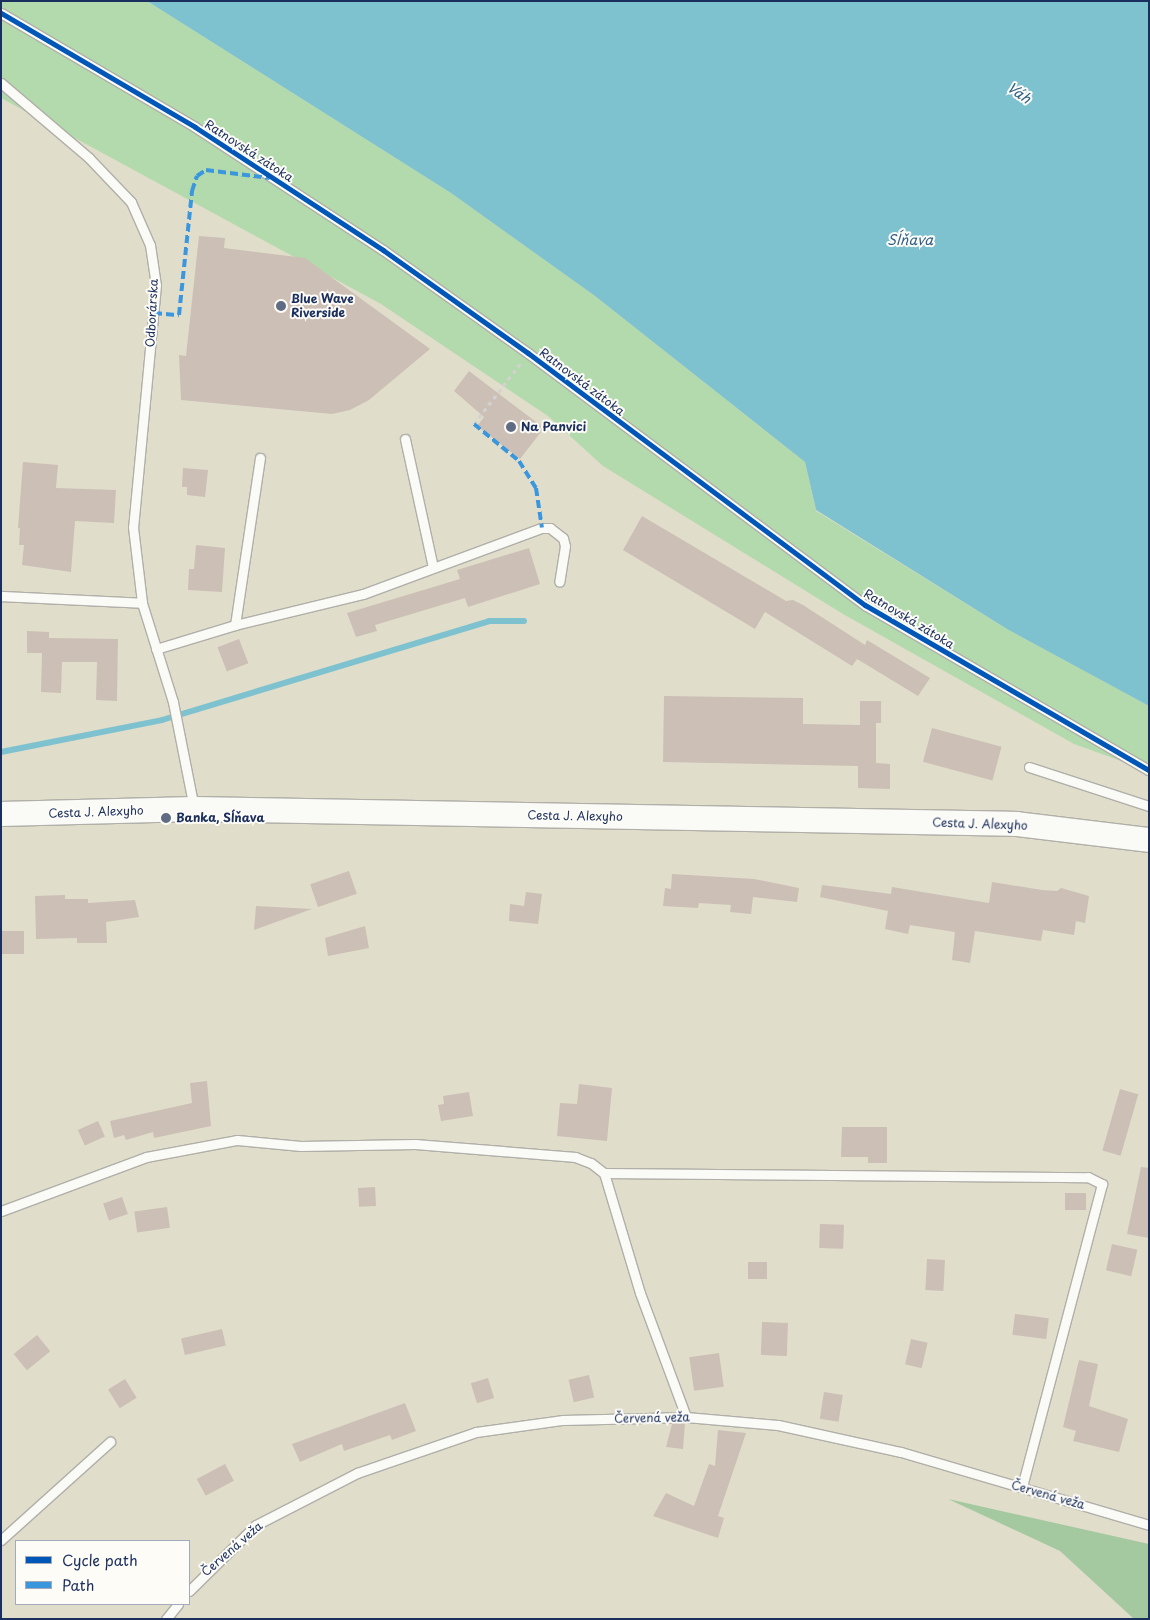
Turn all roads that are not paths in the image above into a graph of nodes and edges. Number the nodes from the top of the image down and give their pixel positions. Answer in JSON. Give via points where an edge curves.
{"nodes":[{"id":1,"x":1,"y":14,"type":"edge"},
{"id":2,"x":1,"y":83,"type":"edge"},
{"id":3,"x":405,"y":439,"type":"dead end"},
{"id":4,"x":260,"y":458,"type":"dead end"},
{"id":5,"x":433,"y":566,"type":"junction"},
{"id":6,"x":559,"y":582,"type":"dead end"},
{"id":7,"x":1,"y":596,"type":"edge"},
{"id":8,"x":142,"y":603,"type":"junction"},
{"id":9,"x":235,"y":625,"type":"junction"},
{"id":10,"x":156,"y":649,"type":"junction"},
{"id":11,"x":1029,"y":767,"type":"dead end"},
{"id":12,"x":1149,"y":770,"type":"edge"},
{"id":13,"x":1149,"y":806,"type":"edge"},
{"id":14,"x":194,"y":809,"type":"junction"},
{"id":15,"x":1,"y":814,"type":"edge"},
{"id":16,"x":1149,"y":840,"type":"edge"},
{"id":17,"x":604,"y":1173,"type":"junction"},
{"id":18,"x":1,"y":1211,"type":"edge"},
{"id":19,"x":686,"y":1417,"type":"junction"},
{"id":20,"x":110,"y":1442,"type":"dead end"},
{"id":21,"x":1022,"y":1487,"type":"junction"},
{"id":22,"x":1149,"y":1524,"type":"edge"},
{"id":23,"x":1,"y":1540,"type":"edge"},
{"id":24,"x":190,"y":1590,"type":"edge"},
{"id":25,"x":177,"y":1605,"type":"edge"},
{"id":26,"x":166,"y":1619,"type":"edge"}],
"edges":[{"from":1,"to":12,"type":"lane","name":"Ratnovská zátoka","via":[[195,127],[383,250],[528,353],[865,605]]},
{"from":2,"to":8,"type":"lane","name":"Odborárska","via":[[89,158],[131,202],[150,245],[156,285],[133,527]]},
{"from":3,"to":5,"type":"lane"},
{"from":4,"to":9,"type":"lane"},
{"from":5,"to":6,"type":"lane","via":[[541,528],[550,528],[563,538],[565,546]]},
{"from":5,"to":9,"type":"lane","via":[[362,594]]},
{"from":7,"to":8,"type":"lane"},
{"from":8,"to":10,"type":"lane","name":"Odborárska"},
{"from":9,"to":10,"type":"lane"},
{"from":10,"to":14,"type":"lane","name":"Odborárska","via":[[181,735]]},
{"from":11,"to":13,"type":"lane"},
{"from":14,"to":15,"type":"main road","name":"Cesta J. Alexyho"},
{"from":14,"to":16,"type":"main road","name":"Cesta J. Alexyho","via":[[1017,824]]},
{"from":17,"to":18,"type":"lane","via":[[575,1157],[525,1152],[415,1144],[301,1146],[237,1140],[146,1157]]},
{"from":17,"to":19,"type":"lane","via":[[640,1293]]},
{"from":17,"to":21,"type":"lane","via":[[1088,1178],[1102,1184]]},
{"from":19,"to":21,"type":"lane","name":"Červená veža","via":[[778,1425],[901,1452]]},
{"from":19,"to":24,"type":"lane","name":"Červená veža","via":[[563,1420],[476,1432],[357,1473],[256,1526]]},
{"from":20,"to":23,"type":"lane"},
{"from":21,"to":22,"type":"lane","name":"Červená veža"},
{"from":25,"to":26,"type":"lane"}]}
